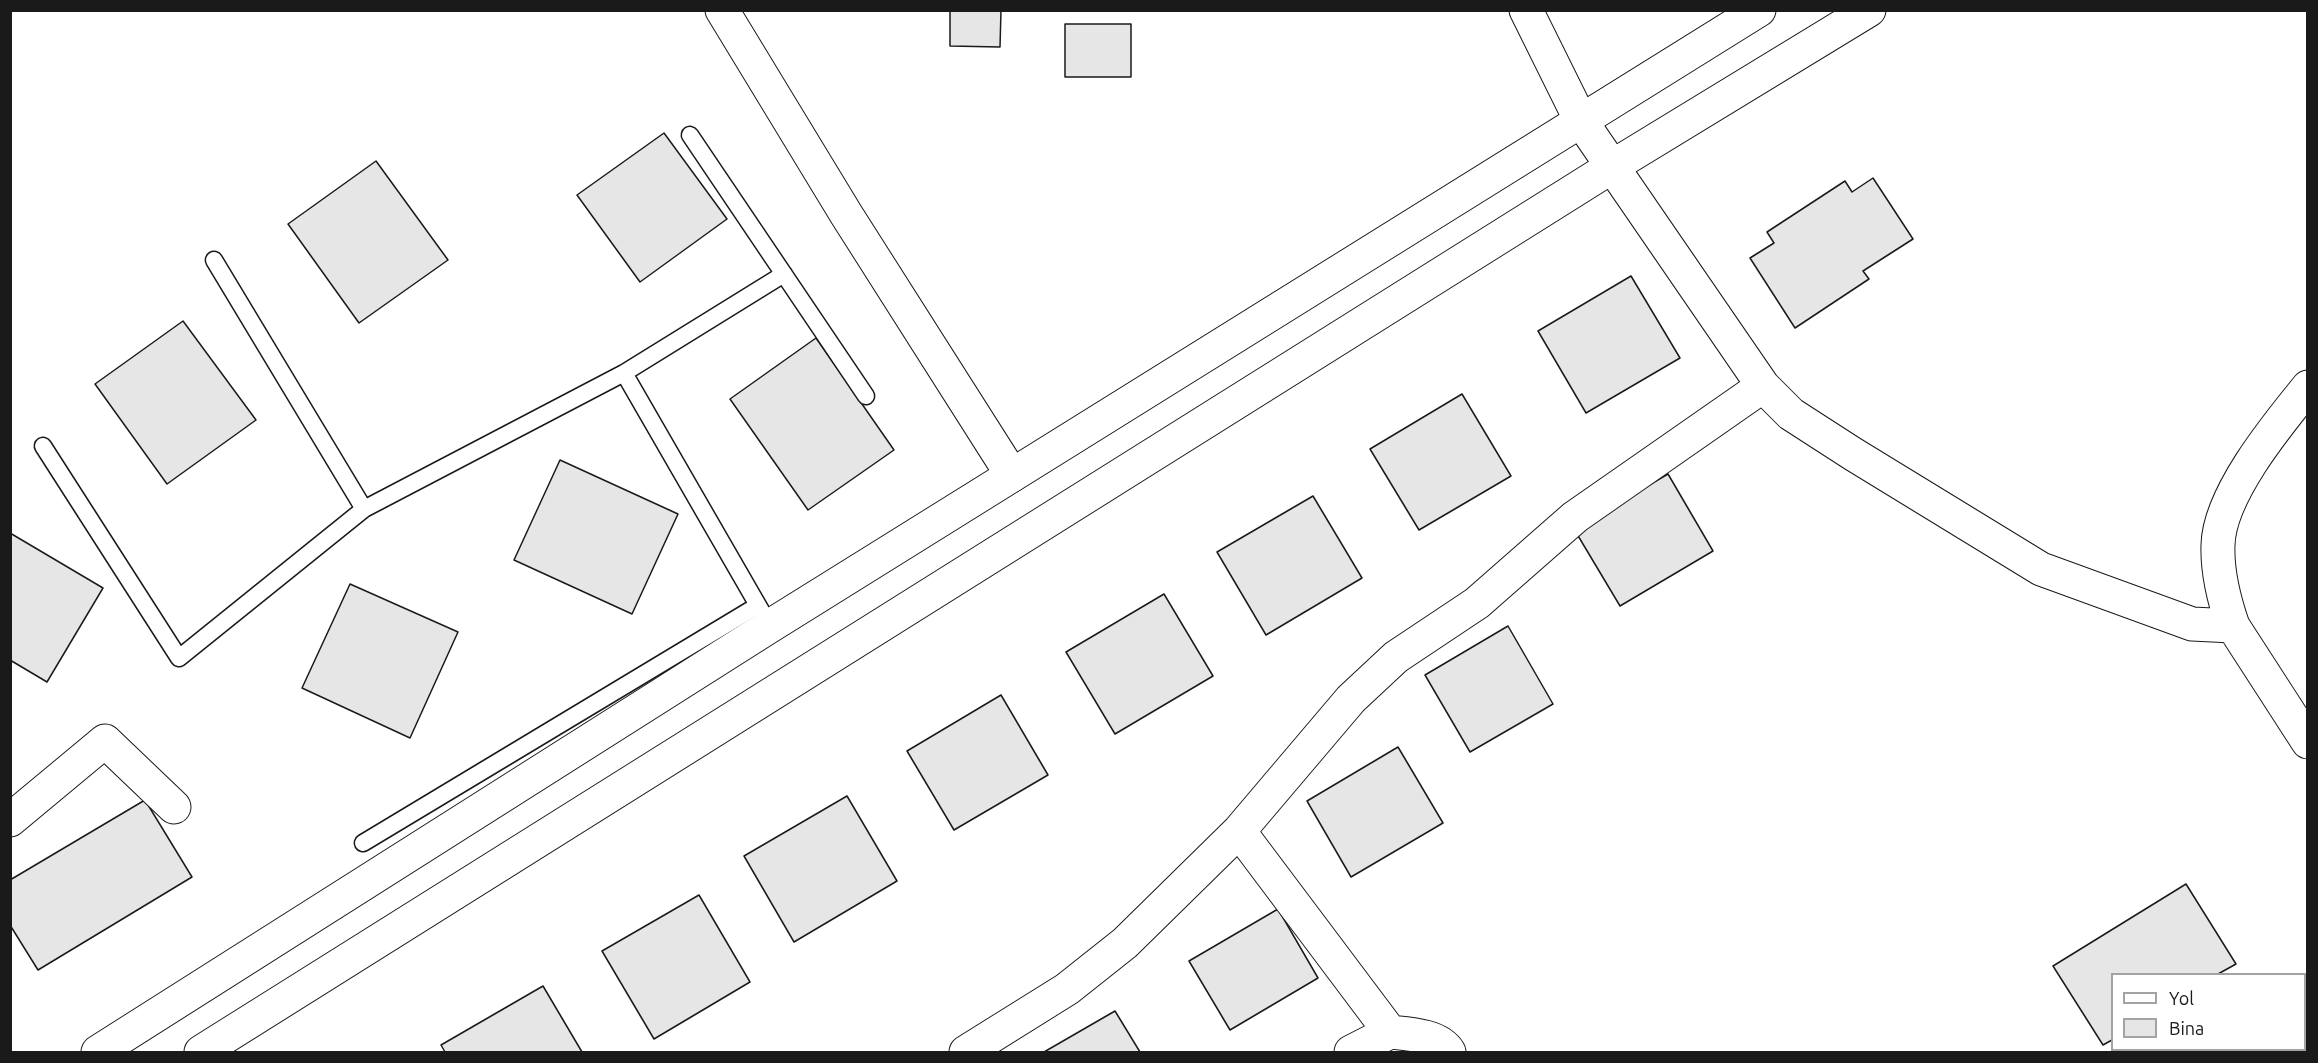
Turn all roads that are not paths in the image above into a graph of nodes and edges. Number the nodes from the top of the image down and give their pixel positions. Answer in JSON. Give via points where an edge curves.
{"nodes":[{"id":1,"x":722,"y":10,"type":"edge"},
{"id":2,"x":1526,"y":10,"type":"edge"},
{"id":3,"x":1760,"y":10,"type":"edge"},
{"id":4,"x":1869,"y":10,"type":"edge"},
{"id":5,"x":1581,"y":121,"type":"junction"},
{"id":6,"x":690,"y":135,"type":"dead end"},
{"id":7,"x":1613,"y":166,"type":"junction"},
{"id":8,"x":214,"y":260,"type":"dead end"},
{"id":9,"x":784,"y":274,"type":"junction"},
{"id":10,"x":624,"y":373,"type":"junction"},
{"id":11,"x":1763,"y":386,"type":"junction"},
{"id":12,"x":2307,"y":387,"type":"edge"},
{"id":13,"x":866,"y":396,"type":"dead end"},
{"id":14,"x":43,"y":446,"type":"dead end"},
{"id":15,"x":1012,"y":475,"type":"junction"},
{"id":16,"x":364,"y":509,"type":"junction"},
{"id":17,"x":764,"y":616,"type":"junction"},
{"id":18,"x":2233,"y":626,"type":"junction"},
{"id":19,"x":2307,"y":742,"type":"edge"},
{"id":20,"x":174,"y":807,"type":"dead end"},
{"id":21,"x":10,"y":820,"type":"edge"},
{"id":22,"x":1239,"y":831,"type":"junction"},
{"id":23,"x":363,"y":843,"type":"dead end"},
{"id":24,"x":1390,"y":1032,"type":"junction"},
{"id":25,"x":98,"y":1053,"type":"edge"},
{"id":26,"x":201,"y":1053,"type":"edge"},
{"id":27,"x":966,"y":1053,"type":"edge"},
{"id":28,"x":1350,"y":1053,"type":"edge"},
{"id":29,"x":1449,"y":1053,"type":"edge"}],
"edges":[{"from":1,"to":15,"type":"street"},
{"from":2,"to":5,"type":"street"},
{"from":3,"to":5,"type":"street"},
{"from":4,"to":7,"type":"street"},
{"from":5,"to":7,"type":"street"},
{"from":5,"to":15,"type":"street"},
{"from":6,"to":9,"type":"lane"},
{"from":7,"to":11,"type":"street"},
{"from":7,"to":26,"type":"street"},
{"from":8,"to":16,"type":"lane"},
{"from":9,"to":10,"type":"lane"},
{"from":9,"to":13,"type":"lane"},
{"from":10,"to":16,"type":"lane"},
{"from":10,"to":17,"type":"lane"},
{"from":11,"to":18,"type":"street","via":[[1791,414],[2041,569],[2192,624]]},
{"from":11,"to":22,"type":"street","via":[[1575,517],[1477,603],[1396,657],[1351,699]]},
{"from":12,"to":18,"type":"street","via":[[2250,464],[2223,518],[2218,543],[2220,567]]},
{"from":14,"to":16,"type":"lane","via":[[179,658]]},
{"from":15,"to":17,"type":"street"},
{"from":17,"to":23,"type":"lane"},
{"from":17,"to":25,"type":"street"},
{"from":18,"to":19,"type":"street"},
{"from":20,"to":21,"type":"street","via":[[105,741]]},
{"from":22,"to":24,"type":"street"},
{"from":22,"to":27,"type":"street","via":[[1125,943],[1067,988]]},
{"from":24,"to":28,"type":"street"},
{"from":24,"to":29,"type":"street","via":[[1416,1034],[1445,1046]]}]}
